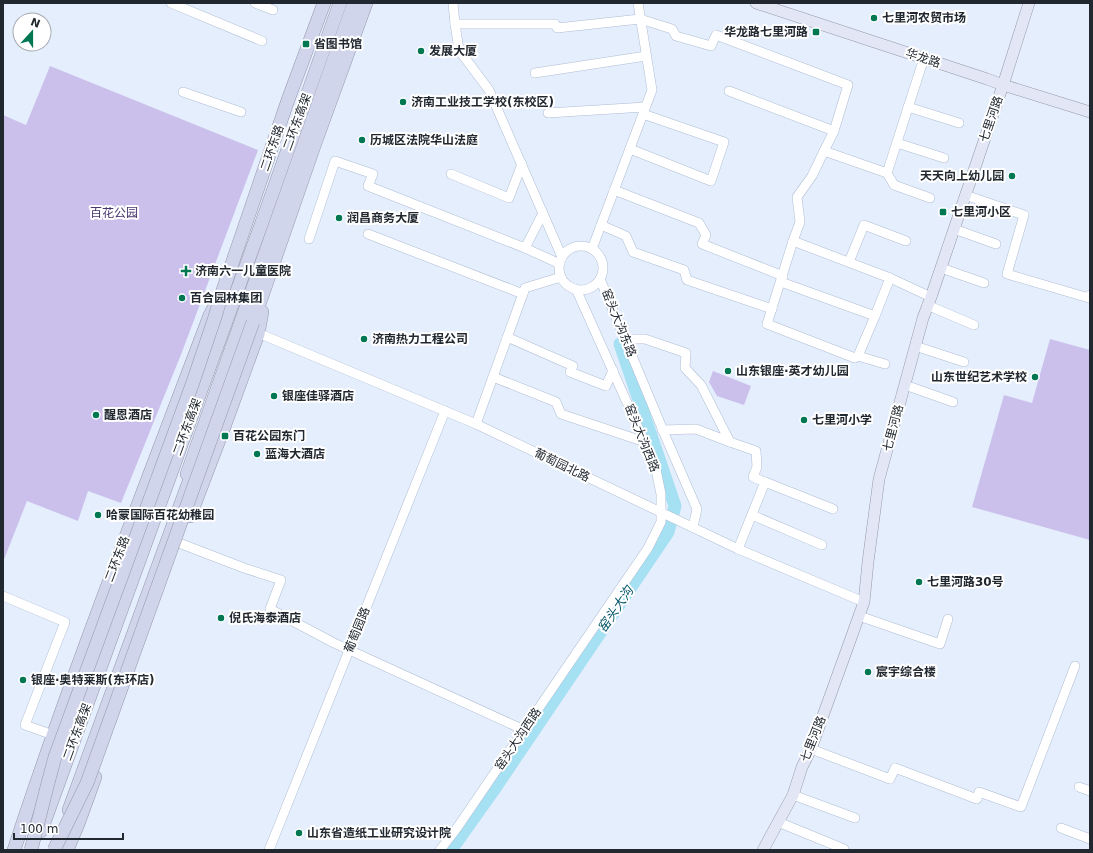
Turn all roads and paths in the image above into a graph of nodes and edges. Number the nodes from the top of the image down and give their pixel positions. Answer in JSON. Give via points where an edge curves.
{"nodes":[{"id":1,"x":171,"y":3,"type":"edge"},
{"id":2,"x":255,"y":3,"type":"edge"},
{"id":3,"x":324,"y":3,"type":"edge"},
{"id":4,"x":340,"y":3,"type":"edge"},
{"id":5,"x":354,"y":3,"type":"edge"},
{"id":6,"x":366,"y":3,"type":"edge"},
{"id":7,"x":453,"y":3,"type":"edge"},
{"id":8,"x":638,"y":3,"type":"edge"},
{"id":9,"x":756,"y":3,"type":"edge"},
{"id":10,"x":1029,"y":3,"type":"edge"},
{"id":11,"x":273,"y":10,"type":"dead end"},
{"id":12,"x":640,"y":19,"type":"junction"},
{"id":13,"x":455,"y":24,"type":"junction"},
{"id":14,"x":262,"y":41,"type":"dead end"},
{"id":15,"x":646,"y":56,"type":"junction"},
{"id":16,"x":924,"y":58,"type":"junction"},
{"id":17,"x":535,"y":73,"type":"dead end"},
{"id":18,"x":1003,"y":85,"type":"junction"},
{"id":19,"x":729,"y":91,"type":"dead end"},
{"id":20,"x":183,"y":92,"type":"dead end"},
{"id":21,"x":908,"y":107,"type":"junction"},
{"id":22,"x":644,"y":110,"type":"junction"},
{"id":23,"x":241,"y":112,"type":"dead end"},
{"id":24,"x":1090,"y":112,"type":"edge"},
{"id":25,"x":548,"y":113,"type":"dead end"},
{"id":26,"x":959,"y":123,"type":"dead end"},
{"id":27,"x":834,"y":131,"type":"junction"},
{"id":28,"x":897,"y":143,"type":"junction"},
{"id":29,"x":630,"y":149,"type":"junction"},
{"id":30,"x":824,"y":151,"type":"junction"},
{"id":31,"x":944,"y":158,"type":"dead end"},
{"id":32,"x":522,"y":164,"type":"junction"},
{"id":33,"x":887,"y":173,"type":"junction"},
{"id":34,"x":451,"y":174,"type":"dead end"},
{"id":35,"x":614,"y":190,"type":"junction"},
{"id":36,"x":965,"y":195,"type":"junction"},
{"id":37,"x":930,"y":198,"type":"dead end"},
{"id":38,"x":543,"y":213,"type":"junction"},
{"id":39,"x":601,"y":225,"type":"junction"},
{"id":40,"x":954,"y":229,"type":"junction"},
{"id":41,"x":368,"y":234,"type":"dead end"},
{"id":42,"x":309,"y":239,"type":"dead end"},
{"id":43,"x":793,"y":241,"type":"junction"},
{"id":44,"x":906,"y":241,"type":"dead end"},
{"id":45,"x":996,"y":244,"type":"dead end"},
{"id":46,"x":525,"y":248,"type":"junction"},
{"id":47,"x":592,"y":249,"type":"junction"},
{"id":48,"x":561,"y":260,"type":"junction"},
{"id":49,"x":849,"y":262,"type":"junction"},
{"id":50,"x":941,"y":268,"type":"junction"},
{"id":51,"x":561,"y":277,"type":"junction"},
{"id":52,"x":890,"y":278,"type":"junction"},
{"id":53,"x":600,"y":279,"type":"junction"},
{"id":54,"x":782,"y":279,"type":"junction"},
{"id":55,"x":984,"y":283,"type":"dead end"},
{"id":56,"x":576,"y":290,"type":"junction"},
{"id":57,"x":222,"y":293,"type":"junction"},
{"id":58,"x":523,"y":294,"type":"junction"},
{"id":59,"x":1090,"y":295,"type":"edge"},
{"id":60,"x":929,"y":301,"type":"junction"},
{"id":61,"x":772,"y":309,"type":"junction"},
{"id":62,"x":875,"y":316,"type":"junction"},
{"id":63,"x":974,"y":325,"type":"dead end"},
{"id":64,"x":256,"y":327,"type":"junction"},
{"id":65,"x":507,"y":337,"type":"junction"},
{"id":66,"x":625,"y":339,"type":"junction"},
{"id":67,"x":915,"y":346,"type":"junction"},
{"id":68,"x":858,"y":356,"type":"junction"},
{"id":69,"x":964,"y":362,"type":"dead end"},
{"id":70,"x":885,"y":364,"type":"dead end"},
{"id":71,"x":613,"y":370,"type":"junction"},
{"id":72,"x":493,"y":377,"type":"junction"},
{"id":73,"x":905,"y":385,"type":"junction"},
{"id":74,"x":953,"y":402,"type":"dead end"},
{"id":75,"x":445,"y":411,"type":"junction"},
{"id":76,"x":476,"y":424,"type":"junction"},
{"id":77,"x":662,"y":430,"type":"junction"},
{"id":78,"x":645,"y":442,"type":"junction"},
{"id":79,"x":730,"y":442,"type":"junction"},
{"id":80,"x":765,"y":482,"type":"junction"},
{"id":81,"x":833,"y":508,"type":"dead end"},
{"id":82,"x":661,"y":512,"type":"junction"},
{"id":83,"x":752,"y":515,"type":"junction"},
{"id":84,"x":693,"y":527,"type":"junction"},
{"id":85,"x":179,"y":543,"type":"junction"},
{"id":86,"x":822,"y":545,"type":"dead end"},
{"id":87,"x":738,"y":549,"type":"junction"},
{"id":88,"x":3,"y":596,"type":"edge"},
{"id":89,"x":864,"y":602,"type":"junction"},
{"id":90,"x":859,"y":616,"type":"junction"},
{"id":91,"x":948,"y":619,"type":"dead end"},
{"id":92,"x":350,"y":650,"type":"junction"},
{"id":93,"x":1075,"y":666,"type":"dead end"},
{"id":94,"x":117,"y":714,"type":"junction"},
{"id":95,"x":524,"y":730,"type":"junction"},
{"id":96,"x":97,"y":733,"type":"junction"},
{"id":97,"x":53,"y":735,"type":"junction"},
{"id":98,"x":811,"y":749,"type":"junction"},
{"id":99,"x":36,"y":783,"type":"junction"},
{"id":100,"x":51,"y":786,"type":"junction"},
{"id":101,"x":1079,"y":787,"type":"dead end"},
{"id":102,"x":1090,"y":791,"type":"edge"},
{"id":103,"x":75,"y":793,"type":"junction"},
{"id":104,"x":793,"y":795,"type":"junction"},
{"id":105,"x":38,"y":801,"type":"junction"},
{"id":106,"x":40,"y":814,"type":"junction"},
{"id":107,"x":25,"y":815,"type":"junction"},
{"id":108,"x":855,"y":818,"type":"dead end"},
{"id":109,"x":778,"y":822,"type":"junction"},
{"id":110,"x":78,"y":824,"type":"junction"},
{"id":111,"x":1061,"y":828,"type":"dead end"},
{"id":112,"x":1090,"y":839,"type":"edge"},
{"id":113,"x":844,"y":849,"type":"dead end"},
{"id":114,"x":14,"y":850,"type":"edge"},
{"id":115,"x":28,"y":850,"type":"edge"},
{"id":116,"x":32,"y":850,"type":"edge"},
{"id":117,"x":51,"y":850,"type":"edge"},
{"id":118,"x":56,"y":850,"type":"edge"},
{"id":119,"x":67,"y":850,"type":"edge"},
{"id":120,"x":269,"y":850,"type":"edge"},
{"id":121,"x":440,"y":850,"type":"edge"},
{"id":122,"x":763,"y":850,"type":"edge"}],
"edges":[{"from":1,"to":14,"type":"street"},
{"from":2,"to":11,"type":"street"},
{"from":3,"to":57,"type":"highway","name":"二环东路"},
{"from":4,"to":116,"type":"highway","name":"二环东高架","via":[[81,723]]},
{"from":5,"to":117,"type":"highway","name":"二环东高架"},
{"from":6,"to":64,"type":"highway","via":[[314,146],[268,282]]},
{"from":7,"to":13,"type":"street"},
{"from":8,"to":12,"type":"street"},
{"from":9,"to":16,"type":"main road","name":"华龙路"},
{"from":10,"to":18,"type":"main road","name":"七里河路"},
{"from":12,"to":13,"type":"street","via":[[556,28],[555,24]]},
{"from":12,"to":15,"type":"street"},
{"from":12,"to":27,"type":"street","via":[[672,29],[676,36],[711,46],[716,35],[848,85]]},
{"from":13,"to":32,"type":"street","via":[[459,50],[490,90]]},
{"from":15,"to":17,"type":"street"},
{"from":15,"to":22,"type":"street","via":[[652,90]]},
{"from":16,"to":18,"type":"main road","name":"华龙路"},
{"from":16,"to":21,"type":"street"},
{"from":18,"to":24,"type":"main road","name":"华龙路"},
{"from":18,"to":36,"type":"main road","name":"七里河路"},
{"from":19,"to":27,"type":"street"},
{"from":20,"to":23,"type":"street"},
{"from":21,"to":26,"type":"street"},
{"from":21,"to":28,"type":"street"},
{"from":22,"to":25,"type":"street"},
{"from":22,"to":29,"type":"street"},
{"from":22,"to":29,"type":"street","via":[[724,142],[711,181]]},
{"from":27,"to":30,"type":"street"},
{"from":28,"to":31,"type":"street"},
{"from":28,"to":33,"type":"street"},
{"from":29,"to":35,"type":"street"},
{"from":30,"to":33,"type":"street"},
{"from":30,"to":43,"type":"street","via":[[812,176],[797,197],[800,222]]},
{"from":32,"to":34,"type":"street","via":[[508,198]]},
{"from":32,"to":38,"type":"street"},
{"from":33,"to":37,"type":"street","via":[[894,185]]},
{"from":35,"to":39,"type":"street"},
{"from":35,"to":54,"type":"street","via":[[699,223],[706,235],[702,244]]},
{"from":36,"to":40,"type":"main road","name":"七里河路"},
{"from":36,"to":59,"type":"street","via":[[1024,215],[1007,274],[1089,298]]},
{"from":38,"to":46,"type":"street"},
{"from":38,"to":48,"type":"street"},
{"from":39,"to":47,"type":"street"},
{"from":39,"to":61,"type":"street","via":[[626,236],[633,252],[684,270],[687,280]]},
{"from":40,"to":45,"type":"street"},
{"from":40,"to":50,"type":"main road","name":"七里河路"},
{"from":41,"to":58,"type":"street"},
{"from":42,"to":46,"type":"street","via":[[335,161],[373,174],[368,186]]},
{"from":43,"to":49,"type":"street"},
{"from":43,"to":54,"type":"street"},
{"from":44,"to":49,"type":"street","via":[[864,226]]},
{"from":46,"to":48,"type":"street"},
{"from":47,"to":48,"type":"street","via":[[572,248]]},
{"from":47,"to":53,"type":"street","name":"窑头大沟东路","via":[[601,259],[603,266]]},
{"from":48,"to":51,"type":"street"},
{"from":49,"to":52,"type":"street"},
{"from":50,"to":55,"type":"street"},
{"from":50,"to":60,"type":"main road","name":"七里河路"},
{"from":51,"to":56,"type":"street","name":"窑头大沟西路"},
{"from":51,"to":58,"type":"street","via":[[525,288]]},
{"from":52,"to":60,"type":"street"},
{"from":52,"to":62,"type":"street"},
{"from":53,"to":56,"type":"street","via":[[590,288]]},
{"from":53,"to":66,"type":"street","name":"窑头大沟东路"},
{"from":54,"to":61,"type":"street"},
{"from":54,"to":62,"type":"street"},
{"from":56,"to":71,"type":"street","name":"窑头大沟西路"},
{"from":57,"to":97,"type":"highway","name":"二环东路","via":[[210,315]]},
{"from":57,"to":100,"type":"highway","name":"二环东路","via":[[224,308]]},
{"from":57,"to":116,"type":"highway","bridge":true,"via":[[189,392],[56,757]]},
{"from":58,"to":65,"type":"street"},
{"from":60,"to":63,"type":"street"},
{"from":60,"to":67,"type":"main road","name":"七里河路"},
{"from":61,"to":68,"type":"street","via":[[767,324],[855,358]]},
{"from":62,"to":68,"type":"street"},
{"from":64,"to":75,"type":"street","name":"葡萄园北路"},
{"from":64,"to":85,"type":"highway","via":[[224,427]]},
{"from":64,"to":96,"type":"highway","via":[[242,336]]},
{"from":64,"to":118,"type":"highway","bridge":true,"via":[[87,783]]},
{"from":65,"to":71,"type":"street","via":[[573,366],[570,372],[606,386]]},
{"from":65,"to":72,"type":"street"},
{"from":66,"to":77,"type":"street","name":"窑头大沟东路"},
{"from":66,"to":79,"type":"street","via":[[646,340],[686,353],[685,368],[701,385]]},
{"from":67,"to":69,"type":"street"},
{"from":67,"to":73,"type":"main road","name":"七里河路"},
{"from":68,"to":70,"type":"street"},
{"from":71,"to":78,"type":"street","name":"窑头大沟西路"},
{"from":72,"to":76,"type":"street"},
{"from":72,"to":78,"type":"street","via":[[556,402],[560,414]]},
{"from":73,"to":74,"type":"street"},
{"from":73,"to":89,"type":"main road","name":"七里河路","via":[[879,479]]},
{"from":75,"to":76,"type":"street","name":"葡萄园北路"},
{"from":75,"to":92,"type":"street","name":"葡萄园路"},
{"from":76,"to":82,"type":"street","name":"葡萄园北路"},
{"from":77,"to":79,"type":"street","via":[[696,428]]},
{"from":77,"to":84,"type":"street","name":"窑头大沟东路","via":[[697,509]]},
{"from":78,"to":82,"type":"street","name":"窑头大沟西路","via":[[655,465],[661,494]]},
{"from":79,"to":80,"type":"street","via":[[756,451],[757,467],[753,477]]},
{"from":80,"to":81,"type":"street"},
{"from":80,"to":83,"type":"street"},
{"from":82,"to":84,"type":"street","name":"葡萄园北路"},
{"from":82,"to":95,"type":"street","name":"窑头大沟西路","via":[[661,522],[648,548]]},
{"from":83,"to":86,"type":"street"},
{"from":83,"to":87,"type":"street"},
{"from":84,"to":87,"type":"street","name":"葡萄园北路"},
{"from":85,"to":92,"type":"street","via":[[281,580],[270,609]]},
{"from":85,"to":94,"type":"highway"},
{"from":87,"to":89,"type":"street","name":"葡萄园北路"},
{"from":88,"to":97,"type":"street","via":[[65,622],[25,725]]},
{"from":89,"to":90,"type":"main road","name":"七里河路"},
{"from":90,"to":91,"type":"street","via":[[940,644]]},
{"from":90,"to":98,"type":"main road","name":"七里河路"},
{"from":92,"to":95,"type":"street"},
{"from":92,"to":120,"type":"street","name":"葡萄园路"},
{"from":93,"to":98,"type":"street","via":[[1021,807],[980,792],[977,799],[894,768],[890,779]]},
{"from":94,"to":96,"type":"highway"},
{"from":94,"to":110,"type":"highway"},
{"from":95,"to":121,"type":"street","name":"窑头大沟西路"},
{"from":96,"to":103,"type":"highway"},
{"from":97,"to":99,"type":"highway","name":"二环东路"},
{"from":98,"to":104,"type":"main road","name":"七里河路"},
{"from":99,"to":105,"type":"highway","name":"二环东路"},
{"from":99,"to":107,"type":"highway","name":"二环东路"},
{"from":100,"to":105,"type":"highway","name":"二环东路"},
{"from":100,"to":106,"type":"highway","name":"二环东路"},
{"from":101,"to":102,"type":"street"},
{"from":103,"to":110,"type":"highway"},
{"from":103,"to":118,"type":"highway"},
{"from":104,"to":108,"type":"street"},
{"from":104,"to":109,"type":"main road","name":"七里河路"},
{"from":105,"to":106,"type":"highway","name":"二环东路"},
{"from":105,"to":107,"type":"highway","name":"二环东路"},
{"from":106,"to":115,"type":"highway","name":"二环东路"},
{"from":107,"to":114,"type":"highway","name":"二环东路"},
{"from":109,"to":113,"type":"street"},
{"from":109,"to":122,"type":"main road","name":"七里河路"},
{"from":110,"to":119,"type":"highway"},
{"from":111,"to":112,"type":"street"}]}
